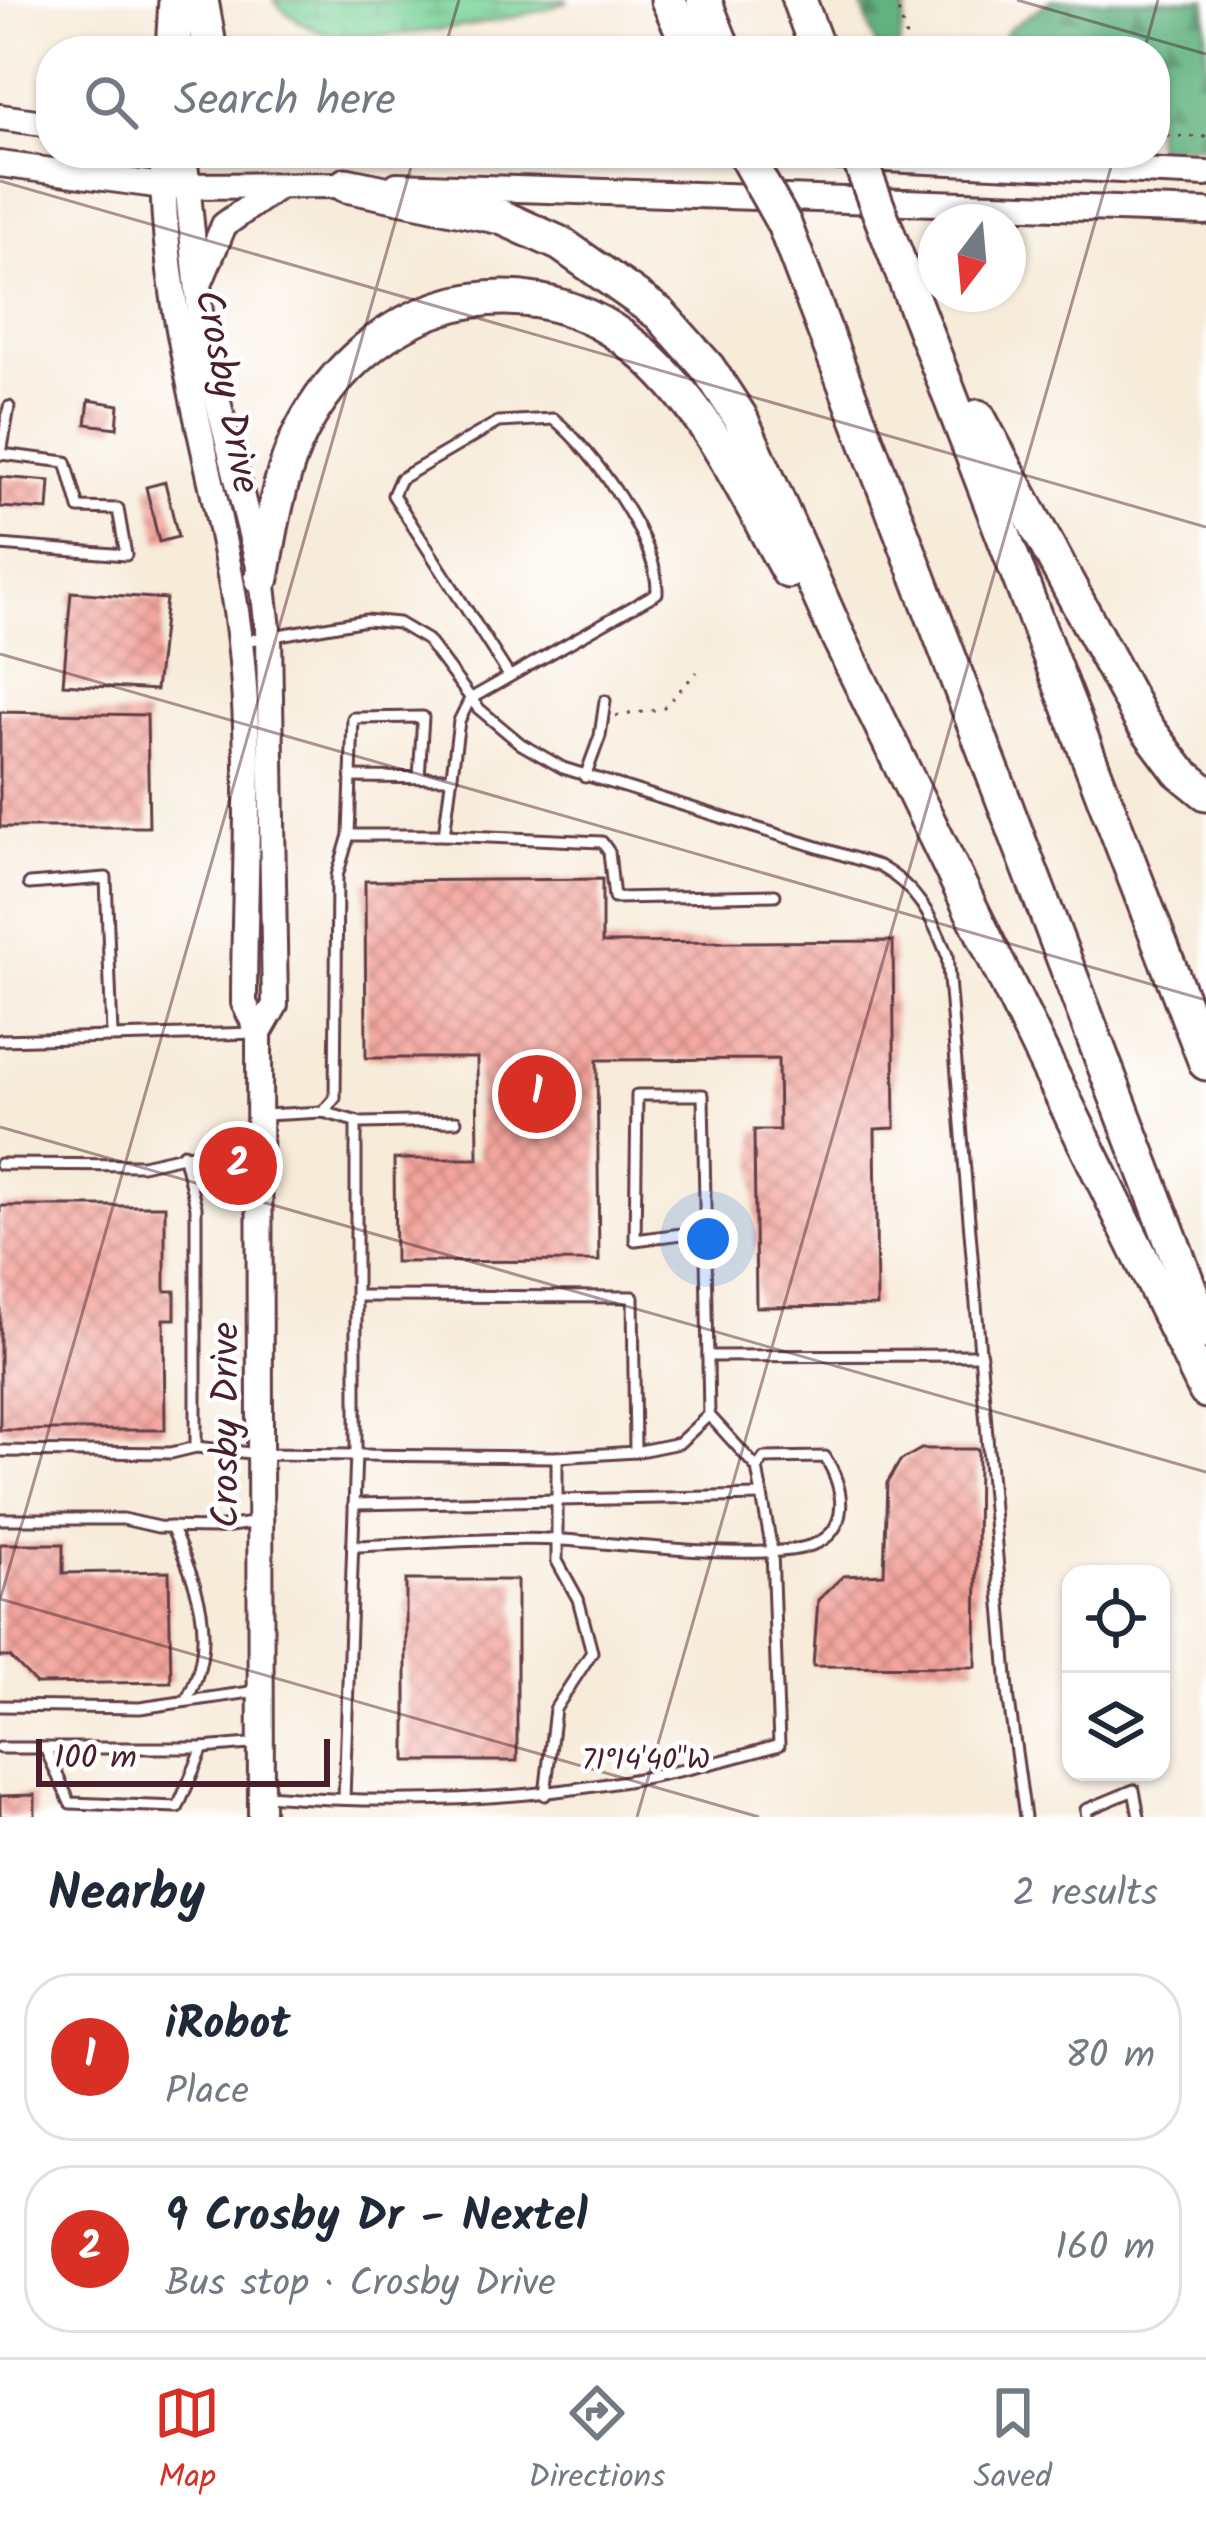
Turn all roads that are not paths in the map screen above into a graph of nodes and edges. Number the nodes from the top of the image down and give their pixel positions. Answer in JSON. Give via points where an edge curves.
{"nodes":[{"id":1,"x":668,"y":0,"type":"edge"},
{"id":2,"x":704,"y":0,"type":"edge"},
{"id":3,"x":799,"y":0,"type":"edge"},
{"id":4,"x":184,"y":2,"type":"edge"},
{"id":5,"x":163,"y":36,"type":"edge"},
{"id":6,"x":176,"y":36,"type":"edge"},
{"id":7,"x":202,"y":36,"type":"edge"},
{"id":8,"x":685,"y":36,"type":"edge"},
{"id":9,"x":718,"y":36,"type":"edge"},
{"id":10,"x":812,"y":36,"type":"edge"},
{"id":11,"x":0,"y":117,"type":"edge"},
{"id":12,"x":36,"y":122,"type":"edge"},
{"id":13,"x":0,"y":164,"type":"edge"},
{"id":14,"x":168,"y":168,"type":"edge"},
{"id":15,"x":180,"y":168,"type":"edge"},
{"id":16,"x":752,"y":168,"type":"edge"},
{"id":17,"x":763,"y":168,"type":"edge"},
{"id":18,"x":863,"y":168,"type":"edge"},
{"id":19,"x":1078,"y":168,"type":"edge"},
{"id":20,"x":1206,"y":174,"type":"edge"},
{"id":21,"x":346,"y":185,"type":"junction"},
{"id":22,"x":175,"y":186,"type":"junction"},
{"id":23,"x":276,"y":188,"type":"junction"},
{"id":24,"x":1206,"y":212,"type":"edge"},
{"id":25,"x":784,"y":224,"type":"junction"},
{"id":26,"x":907,"y":283,"type":"junction"},
{"id":27,"x":198,"y":290,"type":"junction"},
{"id":28,"x":9,"y":407,"type":"dead end"},
{"id":29,"x":0,"y":545,"type":"edge"},
{"id":30,"x":262,"y":578,"type":"junction"},
{"id":31,"x":835,"y":630,"type":"junction"},
{"id":32,"x":268,"y":637,"type":"junction"},
{"id":33,"x":239,"y":641,"type":"junction"},
{"id":34,"x":508,"y":674,"type":"junction"},
{"id":35,"x":470,"y":699,"type":"junction"},
{"id":36,"x":604,"y":701,"type":"dead end"},
{"id":37,"x":351,"y":777,"type":"junction"},
{"id":38,"x":419,"y":777,"type":"junction"},
{"id":39,"x":585,"y":777,"type":"junction"},
{"id":40,"x":452,"y":778,"type":"junction"},
{"id":41,"x":1206,"y":793,"type":"edge"},
{"id":42,"x":444,"y":835,"type":"junction"},
{"id":43,"x":349,"y":836,"type":"junction"},
{"id":44,"x":29,"y":884,"type":"dead end"},
{"id":45,"x":775,"y":895,"type":"dead end"},
{"id":46,"x":259,"y":1033,"type":"junction"},
{"id":47,"x":112,"y":1035,"type":"junction"},
{"id":48,"x":0,"y":1040,"type":"edge"},
{"id":49,"x":1206,"y":1063,"type":"edge"},
{"id":50,"x":323,"y":1112,"type":"junction"},
{"id":51,"x":455,"y":1121,"type":"dead end"},
{"id":52,"x":356,"y":1122,"type":"junction"},
{"id":53,"x":259,"y":1127,"type":"junction"},
{"id":54,"x":183,"y":1153,"type":"junction"},
{"id":55,"x":0,"y":1164,"type":"edge"},
{"id":56,"x":705,"y":1232,"type":"junction"},
{"id":57,"x":356,"y":1296,"type":"junction"},
{"id":58,"x":1206,"y":1332,"type":"edge"},
{"id":59,"x":981,"y":1355,"type":"junction"},
{"id":60,"x":708,"y":1356,"type":"junction"},
{"id":61,"x":1206,"y":1390,"type":"edge"},
{"id":62,"x":710,"y":1415,"type":"junction"},
{"id":63,"x":196,"y":1447,"type":"junction"},
{"id":64,"x":0,"y":1451,"type":"edge"},
{"id":65,"x":356,"y":1452,"type":"junction"},
{"id":66,"x":635,"y":1452,"type":"junction"},
{"id":67,"x":260,"y":1454,"type":"junction"},
{"id":68,"x":557,"y":1457,"type":"junction"},
{"id":69,"x":757,"y":1468,"type":"junction"},
{"id":70,"x":762,"y":1496,"type":"junction"},
{"id":71,"x":558,"y":1498,"type":"junction"},
{"id":72,"x":354,"y":1504,"type":"junction"},
{"id":73,"x":0,"y":1519,"type":"edge"},
{"id":74,"x":260,"y":1522,"type":"junction"},
{"id":75,"x":171,"y":1527,"type":"junction"},
{"id":76,"x":555,"y":1540,"type":"junction"},
{"id":77,"x":352,"y":1546,"type":"junction"},
{"id":78,"x":772,"y":1551,"type":"junction"},
{"id":79,"x":260,"y":1690,"type":"junction"},
{"id":80,"x":187,"y":1699,"type":"junction"},
{"id":81,"x":0,"y":1706,"type":"edge"},
{"id":82,"x":261,"y":1743,"type":"junction"},
{"id":83,"x":0,"y":1748,"type":"edge"},
{"id":84,"x":45,"y":1748,"type":"junction"},
{"id":85,"x":203,"y":1748,"type":"junction"},
{"id":86,"x":545,"y":1795,"type":"junction"},
{"id":87,"x":344,"y":1799,"type":"junction"},
{"id":88,"x":261,"y":1806,"type":"edge"},
{"id":89,"x":1025,"y":1817,"type":"edge"},
{"id":90,"x":1087,"y":1817,"type":"edge"},
{"id":91,"x":1139,"y":1817,"type":"edge"}],
"edges":[{"from":1,"to":8,"type":"highway"},
{"from":2,"to":9,"type":"highway"},
{"from":3,"to":10,"type":"highway"},
{"from":4,"to":5,"type":"highway"},
{"from":4,"to":6,"type":"highway"},
{"from":4,"to":7,"type":"highway"},
{"from":11,"to":12,"type":"main road"},
{"from":13,"to":22,"type":"main road"},
{"from":14,"to":22,"type":"main road","name":"Crosby Drive"},
{"from":15,"to":22,"type":"main road","name":"Crosby Drive"},
{"from":16,"to":25,"type":"highway","bridge":true},
{"from":17,"to":25,"type":"highway","bridge":true},
{"from":18,"to":26,"type":"highway","bridge":true},
{"from":19,"to":20,"type":"main road"},
{"from":21,"to":23,"type":"main road"},
{"from":21,"to":24,"type":"main road"},
{"from":21,"to":31,"type":"highway","via":[[501,217],[561,244],[660,314],[740,417]]},
{"from":22,"to":23,"type":"main road"},
{"from":22,"to":27,"type":"main road","name":"Crosby Drive"},
{"from":22,"to":33,"type":"main road","name":"Crosby Drive","via":[[173,317]]},
{"from":23,"to":27,"type":"main road","via":[[224,225]]},
{"from":25,"to":58,"type":"highway"},
{"from":26,"to":41,"type":"highway","via":[[1141,721]]},
{"from":26,"to":49,"type":"highway"},
{"from":27,"to":30,"type":"main road","name":"Crosby Drive","via":[[203,342]]},
{"from":28,"to":29,"type":"lane","via":[[1,454],[66,462],[79,508],[118,509],[126,556]]},
{"from":30,"to":31,"type":"highway","via":[[296,442],[349,362],[424,311],[495,296],[533,298],[599,323],[670,380],[722,452],[800,592]]},
{"from":30,"to":32,"type":"main road","name":"Crosby Drive"},
{"from":31,"to":61,"type":"highway"},
{"from":32,"to":33,"type":"lane"},
{"from":32,"to":35,"type":"lane","via":[[366,620],[398,623],[427,640]]},
{"from":32,"to":46,"type":"main road","name":"Crosby Drive","via":[[275,1005]]},
{"from":33,"to":46,"type":"main road","name":"Crosby Drive","via":[[244,1003]]},
{"from":34,"to":34,"type":"lane","via":[[394,495],[400,478],[498,422],[554,418],[580,440],[653,555],[657,593]]},
{"from":34,"to":35,"type":"lane"},
{"from":35,"to":39,"type":"lane","via":[[521,744]]},
{"from":35,"to":40,"type":"lane"},
{"from":36,"to":39,"type":"lane"},
{"from":37,"to":38,"type":"lane"},
{"from":37,"to":38,"type":"lane","via":[[353,718],[423,717]]},
{"from":37,"to":43,"type":"lane"},
{"from":38,"to":40,"type":"lane"},
{"from":39,"to":59,"type":"lane","via":[[879,866],[916,894],[947,956]]},
{"from":40,"to":42,"type":"lane"},
{"from":42,"to":43,"type":"lane"},
{"from":42,"to":45,"type":"lane","via":[[602,842],[614,898]]},
{"from":43,"to":50,"type":"lane","via":[[337,876],[335,1097]]},
{"from":44,"to":47,"type":"lane","via":[[106,878]]},
{"from":46,"to":47,"type":"lane"},
{"from":46,"to":53,"type":"main road","name":"Crosby Drive"},
{"from":47,"to":48,"type":"lane"},
{"from":50,"to":52,"type":"lane"},
{"from":50,"to":53,"type":"lane"},
{"from":51,"to":52,"type":"lane"},
{"from":52,"to":57,"type":"lane"},
{"from":53,"to":54,"type":"lane"},
{"from":53,"to":67,"type":"main road","name":"Crosby Drive"},
{"from":54,"to":55,"type":"lane","via":[[142,1165]]},
{"from":54,"to":63,"type":"lane","via":[[196,1207]]},
{"from":56,"to":56,"type":"lane","via":[[703,1095],[637,1095],[635,1240]]},
{"from":56,"to":60,"type":"lane"},
{"from":57,"to":65,"type":"lane"},
{"from":57,"to":66,"type":"lane","via":[[634,1297]]},
{"from":59,"to":60,"type":"lane"},
{"from":59,"to":89,"type":"lane"},
{"from":60,"to":62,"type":"lane"},
{"from":62,"to":66,"type":"lane","via":[[679,1443]]},
{"from":62,"to":69,"type":"lane"},
{"from":63,"to":64,"type":"lane","via":[[171,1454]]},
{"from":63,"to":67,"type":"lane"},
{"from":65,"to":67,"type":"lane"},
{"from":65,"to":68,"type":"lane"},
{"from":65,"to":72,"type":"lane"},
{"from":66,"to":68,"type":"lane"},
{"from":67,"to":74,"type":"main road","name":"Crosby Drive"},
{"from":68,"to":71,"type":"lane"},
{"from":69,"to":70,"type":"lane"},
{"from":69,"to":78,"type":"lane","via":[[764,1458],[825,1457],[843,1484],[832,1533],[811,1546]]},
{"from":70,"to":71,"type":"lane"},
{"from":70,"to":78,"type":"lane"},
{"from":71,"to":72,"type":"lane"},
{"from":71,"to":76,"type":"lane"},
{"from":72,"to":77,"type":"lane"},
{"from":73,"to":75,"type":"lane"},
{"from":74,"to":75,"type":"lane"},
{"from":74,"to":79,"type":"main road","name":"Crosby Drive"},
{"from":75,"to":80,"type":"lane","via":[[202,1603],[202,1667]]},
{"from":76,"to":77,"type":"lane"},
{"from":76,"to":78,"type":"lane"},
{"from":76,"to":86,"type":"lane","via":[[592,1652],[555,1709]]},
{"from":77,"to":87,"type":"lane"},
{"from":78,"to":86,"type":"lane","via":[[779,1745],[660,1777]]},
{"from":79,"to":80,"type":"lane"},
{"from":79,"to":82,"type":"main road","name":"Crosby Drive"},
{"from":80,"to":81,"type":"lane","via":[[140,1708]]},
{"from":82,"to":85,"type":"lane"},
{"from":82,"to":88,"type":"main road","name":"Crosby Drive"},
{"from":83,"to":84,"type":"lane"},
{"from":84,"to":85,"type":"lane"},
{"from":84,"to":85,"type":"lane","via":[[70,1803],[178,1807]]},
{"from":86,"to":87,"type":"lane"},
{"from":87,"to":88,"type":"lane"},
{"from":90,"to":91,"type":"lane","via":[[1086,1810],[1134,1790]]}]}
